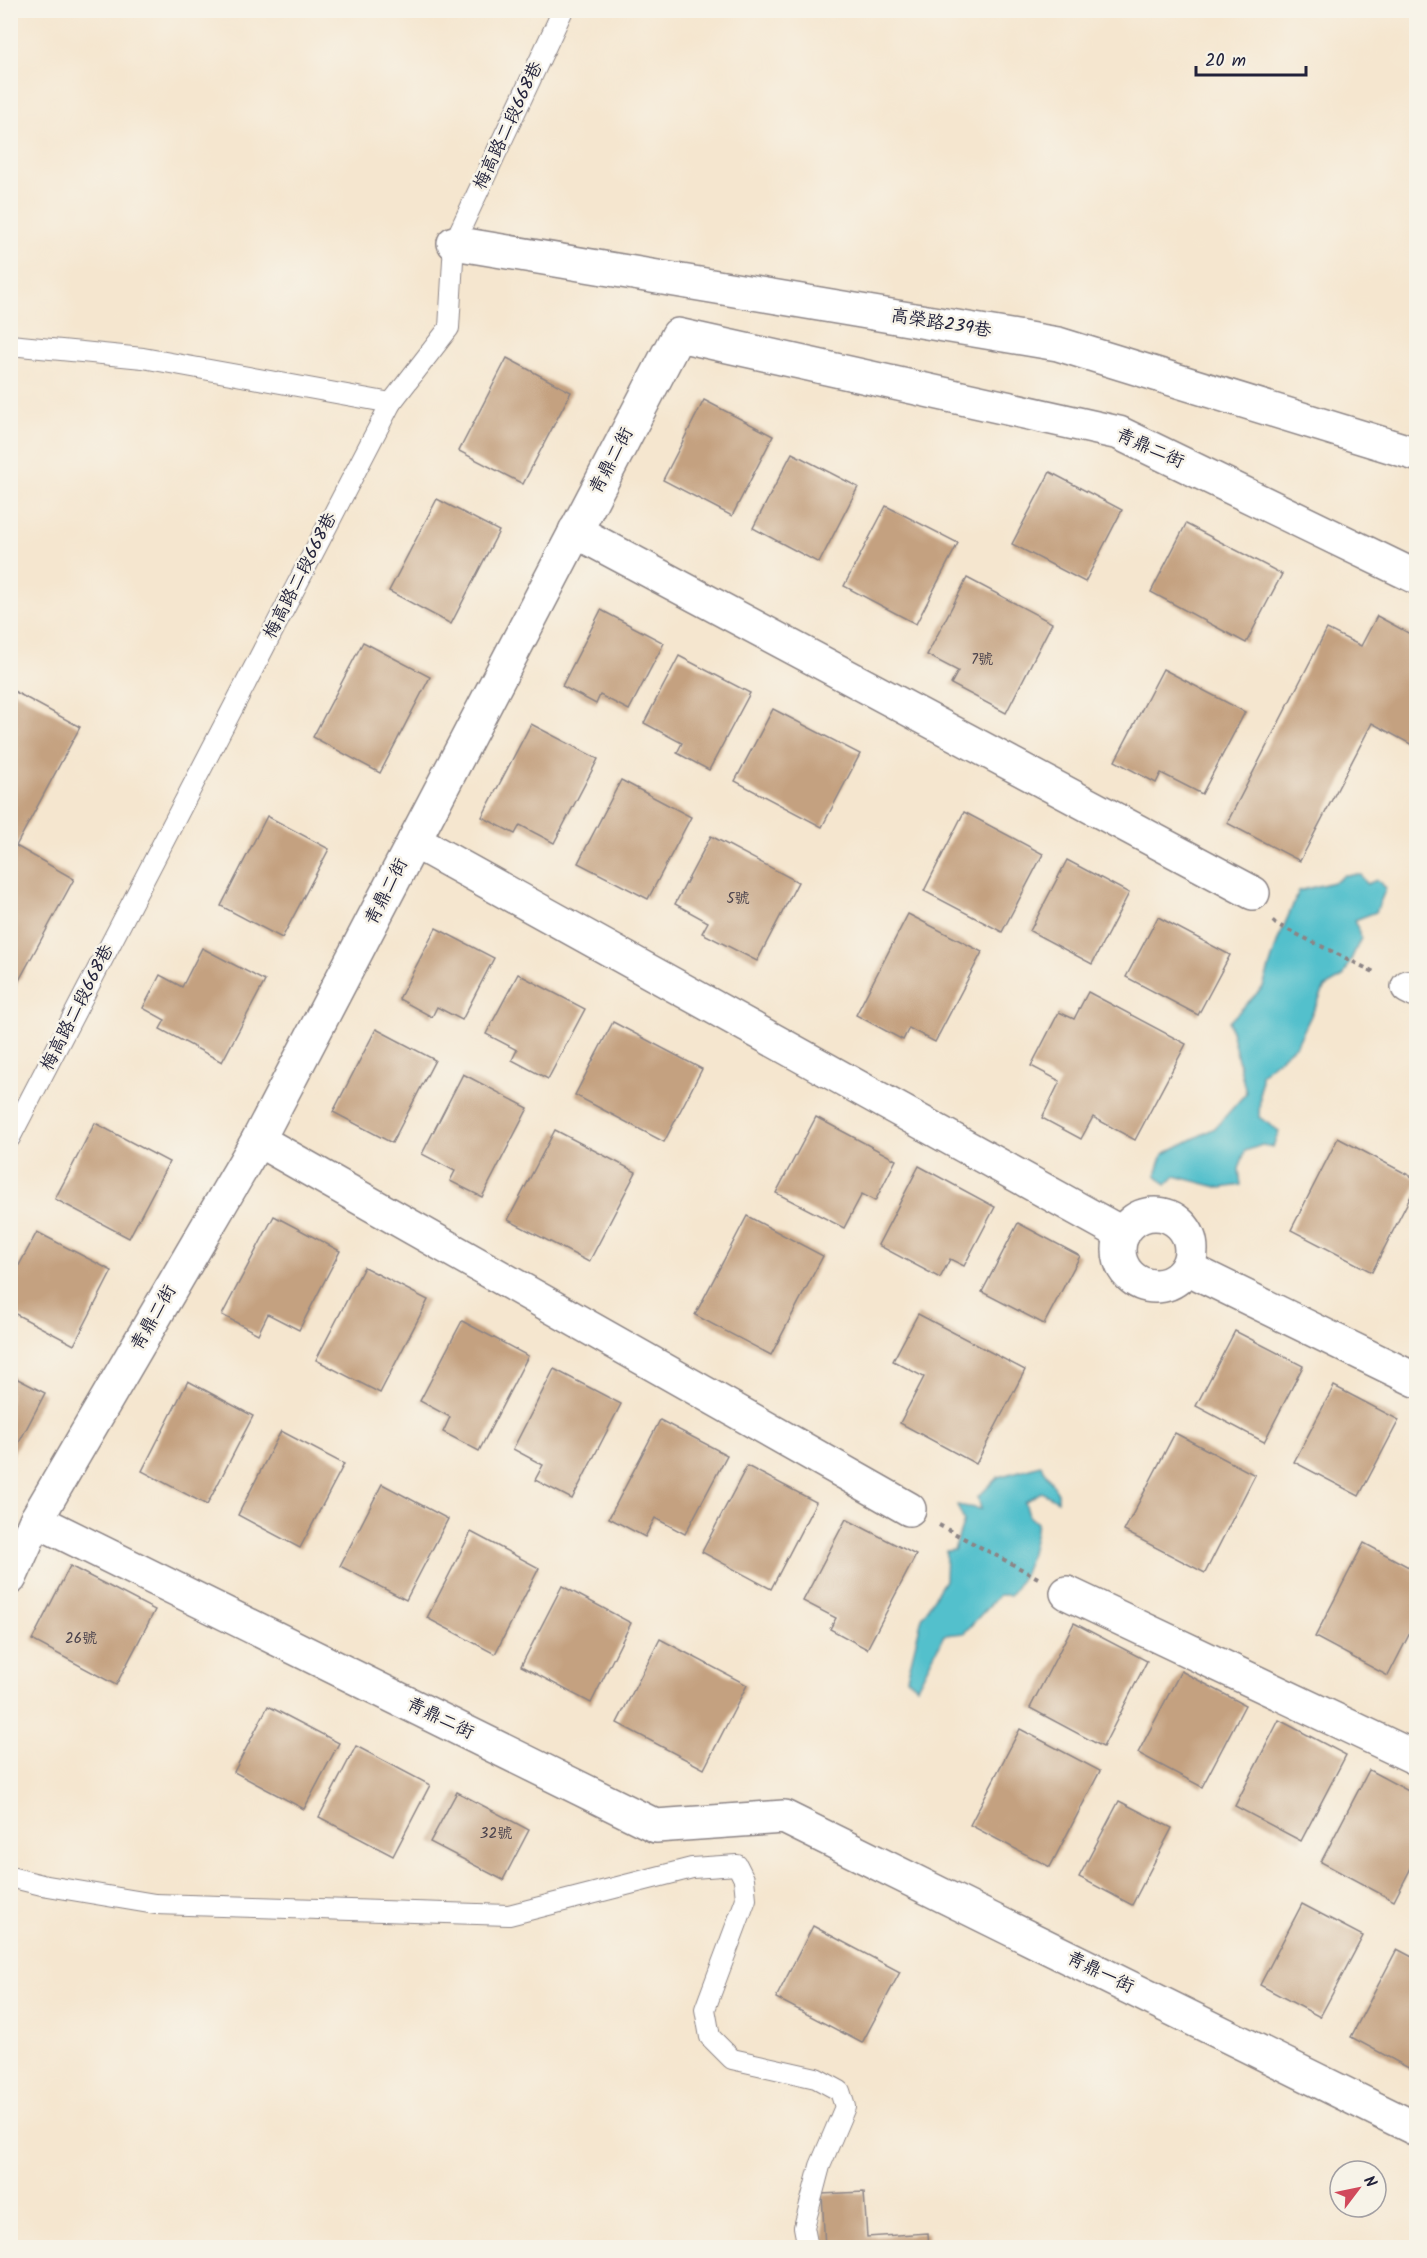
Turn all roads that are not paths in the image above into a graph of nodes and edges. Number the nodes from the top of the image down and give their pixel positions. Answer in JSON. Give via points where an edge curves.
{"nodes":[{"id":1,"x":563,"y":10,"type":"edge"},
{"id":2,"x":454,"y":243,"type":"junction"},
{"id":3,"x":10,"y":345,"type":"edge"},
{"id":4,"x":391,"y":402,"type":"junction"},
{"id":5,"x":1416,"y":453,"type":"edge"},
{"id":6,"x":575,"y":531,"type":"junction"},
{"id":7,"x":1416,"y":577,"type":"edge"},
{"id":8,"x":414,"y":841,"type":"junction"},
{"id":9,"x":1253,"y":893,"type":"dead end"},
{"id":10,"x":10,"y":1138,"type":"edge"},
{"id":11,"x":258,"y":1140,"type":"junction"},
{"id":12,"x":1123,"y":1234,"type":"junction"},
{"id":13,"x":1187,"y":1268,"type":"junction"},
{"id":14,"x":1416,"y":1380,"type":"edge"},
{"id":15,"x":909,"y":1509,"type":"dead end"},
{"id":16,"x":36,"y":1520,"type":"junction"},
{"id":17,"x":10,"y":1578,"type":"edge"},
{"id":18,"x":1067,"y":1593,"type":"dead end"},
{"id":19,"x":1416,"y":1758,"type":"edge"},
{"id":20,"x":784,"y":1817,"type":"joint"},
{"id":21,"x":10,"y":1877,"type":"edge"},
{"id":22,"x":1416,"y":2129,"type":"edge"},
{"id":23,"x":808,"y":2247,"type":"edge"}],
"edges":[{"from":1,"to":2,"type":"lane","name":"梅高路二段668巷"},
{"from":2,"to":4,"type":"lane","name":"梅高路二段668巷","via":[[449,328]]},
{"from":2,"to":5,"type":"street","name":"高榮路239巷","via":[[1058,344]]},
{"from":3,"to":4,"type":"lane","via":[[143,358]]},
{"from":4,"to":10,"type":"lane","name":"梅高路二段668巷"},
{"from":6,"to":7,"type":"street","name":"青鼎二街","via":[[678,334],[1119,433]]},
{"from":6,"to":8,"type":"street","name":"青鼎二街"},
{"from":6,"to":9,"type":"street"},
{"from":8,"to":11,"type":"street","name":"青鼎二街"},
{"from":8,"to":12,"type":"street"},
{"from":11,"to":15,"type":"street"},
{"from":11,"to":16,"type":"street","name":"青鼎二街"},
{"from":12,"to":13,"type":"street","via":[[1119,1258],[1129,1275],[1144,1285],[1169,1284]]},
{"from":12,"to":13,"type":"street","via":[[1130,1224],[1150,1214],[1172,1218],[1188,1234],[1191,1256]]},
{"from":13,"to":14,"type":"street"},
{"from":16,"to":17,"type":"street"},
{"from":16,"to":20,"type":"street","name":"青鼎二街","via":[[656,1826]]},
{"from":18,"to":19,"type":"street"},
{"from":20,"to":22,"type":"street","name":"青鼎一街"},
{"from":21,"to":23,"type":"lane","via":[[154,1904],[509,1915],[692,1868],[737,1865],[744,1879],[746,1899],[705,2009],[710,2037],[732,2059],[816,2078],[840,2091],[845,2107],[820,2166],[804,2227]]}]}
